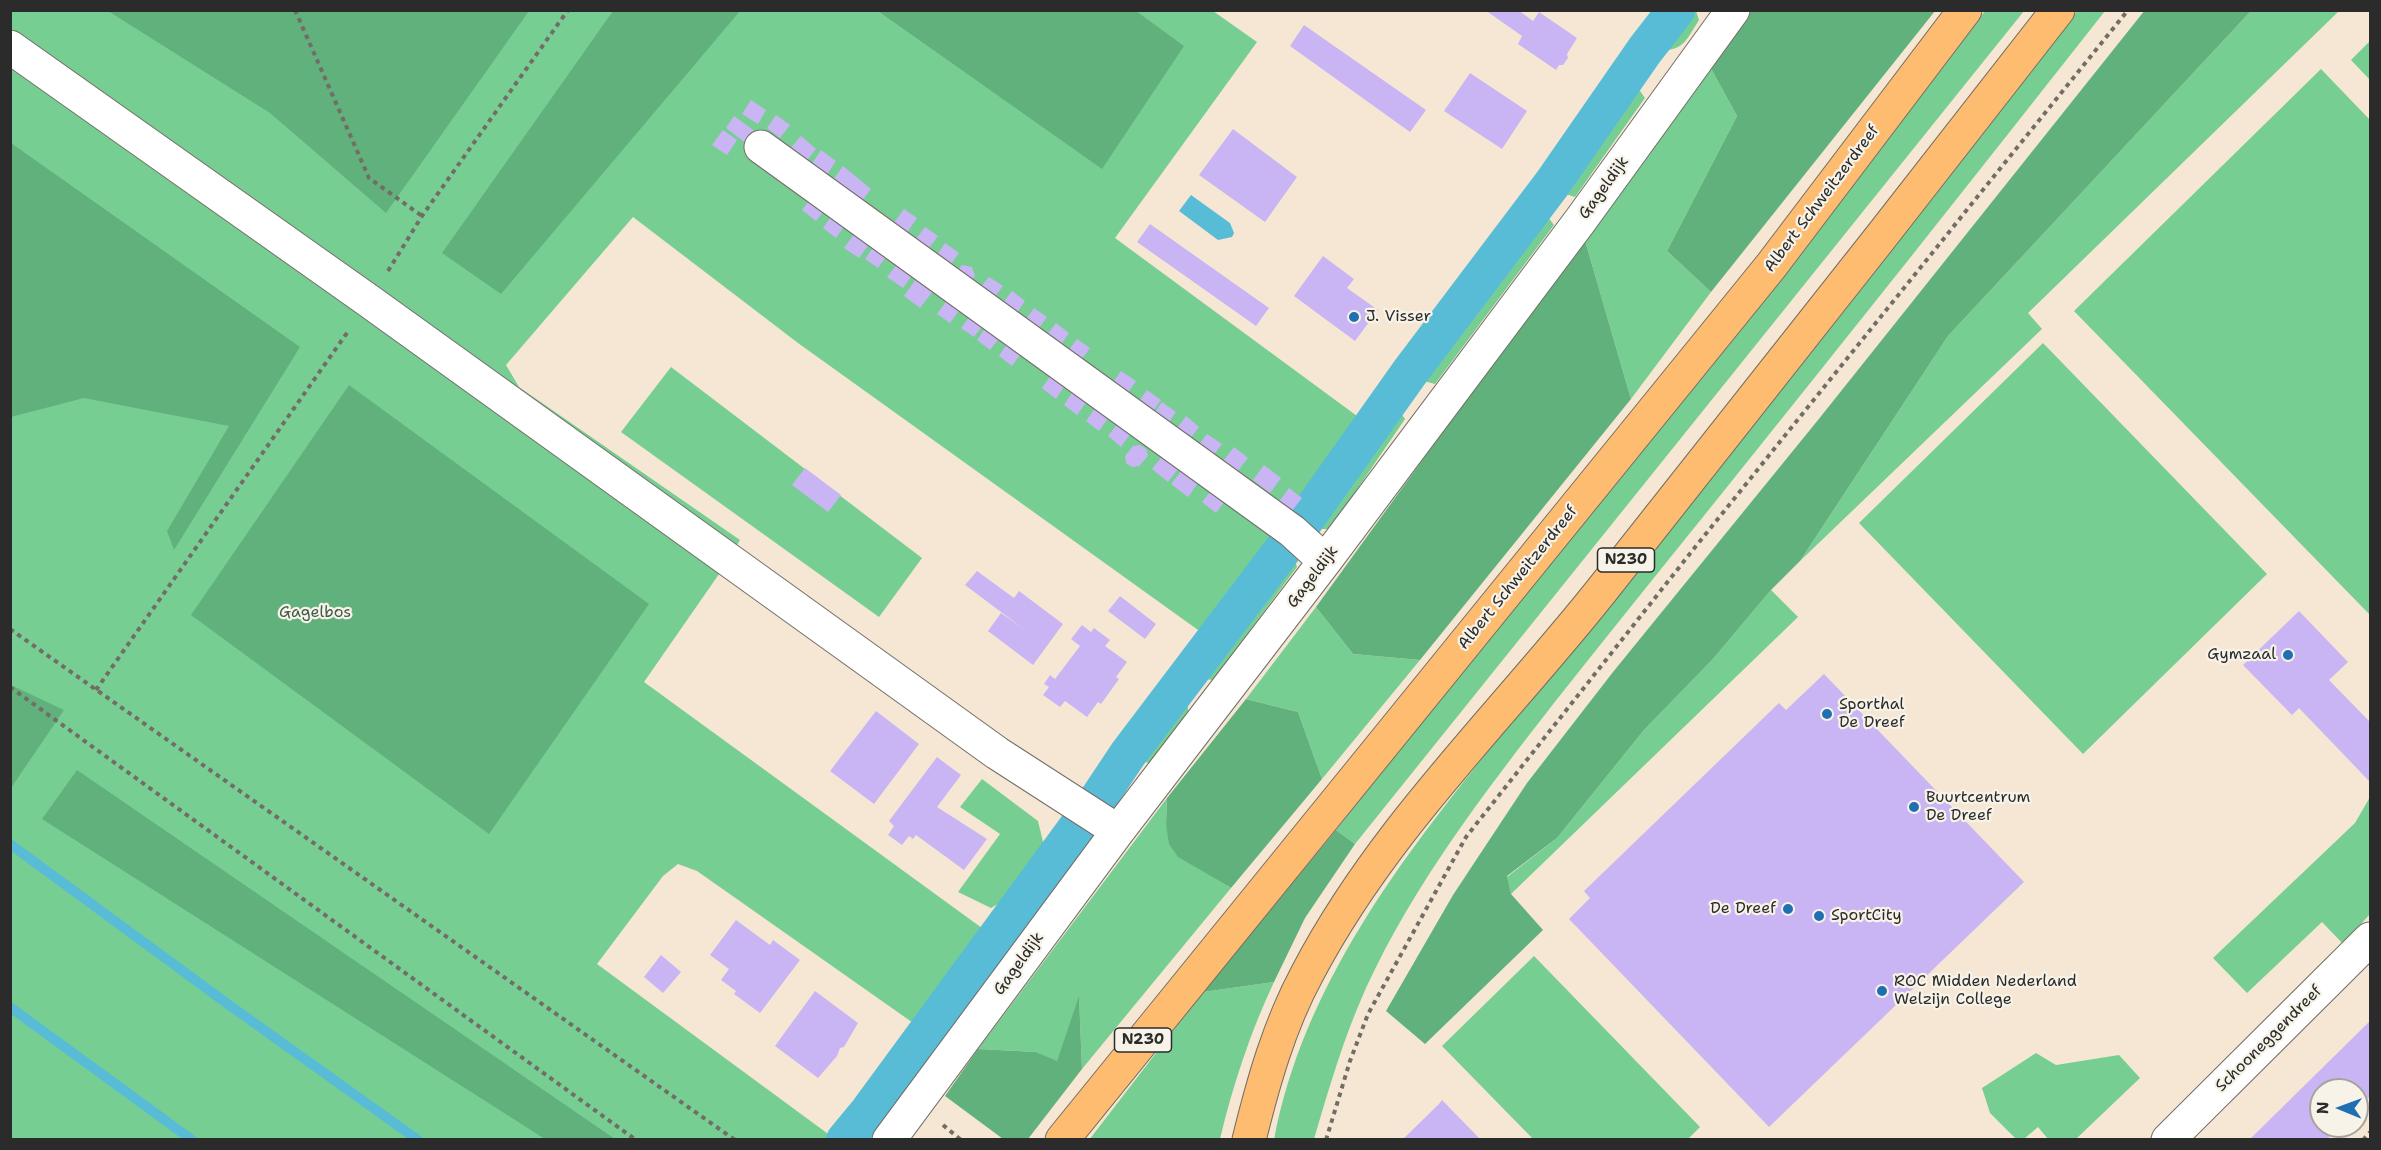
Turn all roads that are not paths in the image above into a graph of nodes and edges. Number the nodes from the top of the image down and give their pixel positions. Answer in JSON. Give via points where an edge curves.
{"nodes":[{"id":1,"x":1733,"y":10,"type":"edge"},
{"id":2,"x":1965,"y":10,"type":"edge"},
{"id":3,"x":2058,"y":10,"type":"edge"},
{"id":4,"x":10,"y":47,"type":"edge"},
{"id":5,"x":761,"y":147,"type":"dead end"},
{"id":6,"x":1325,"y":561,"type":"junction"},
{"id":7,"x":1118,"y":831,"type":"junction"},
{"id":8,"x":2370,"y":939,"type":"edge"},
{"id":9,"x":889,"y":1140,"type":"edge"},
{"id":10,"x":1062,"y":1140,"type":"edge"},
{"id":11,"x":1250,"y":1140,"type":"edge"},
{"id":12,"x":2168,"y":1140,"type":"edge"}],
"edges":[{"from":1,"to":6,"type":"street","name":"Gageldijk"},
{"from":2,"to":10,"type":"highway","name":"Albert Schweitzerdreef","number":"N230","via":[[1771,266]]},
{"from":3,"to":11,"type":"highway","number":"N230","via":[[1596,597],[1418,807],[1341,913],[1305,976],[1275,1046]]},
{"from":4,"to":7,"type":"street","via":[[996,753]]},
{"from":5,"to":6,"type":"street","via":[[1283,524]]},
{"from":6,"to":7,"type":"street","name":"Gageldijk"},
{"from":7,"to":9,"type":"street","name":"Gageldijk"},
{"from":8,"to":12,"type":"street","name":"Schooneggendreef"}]}
